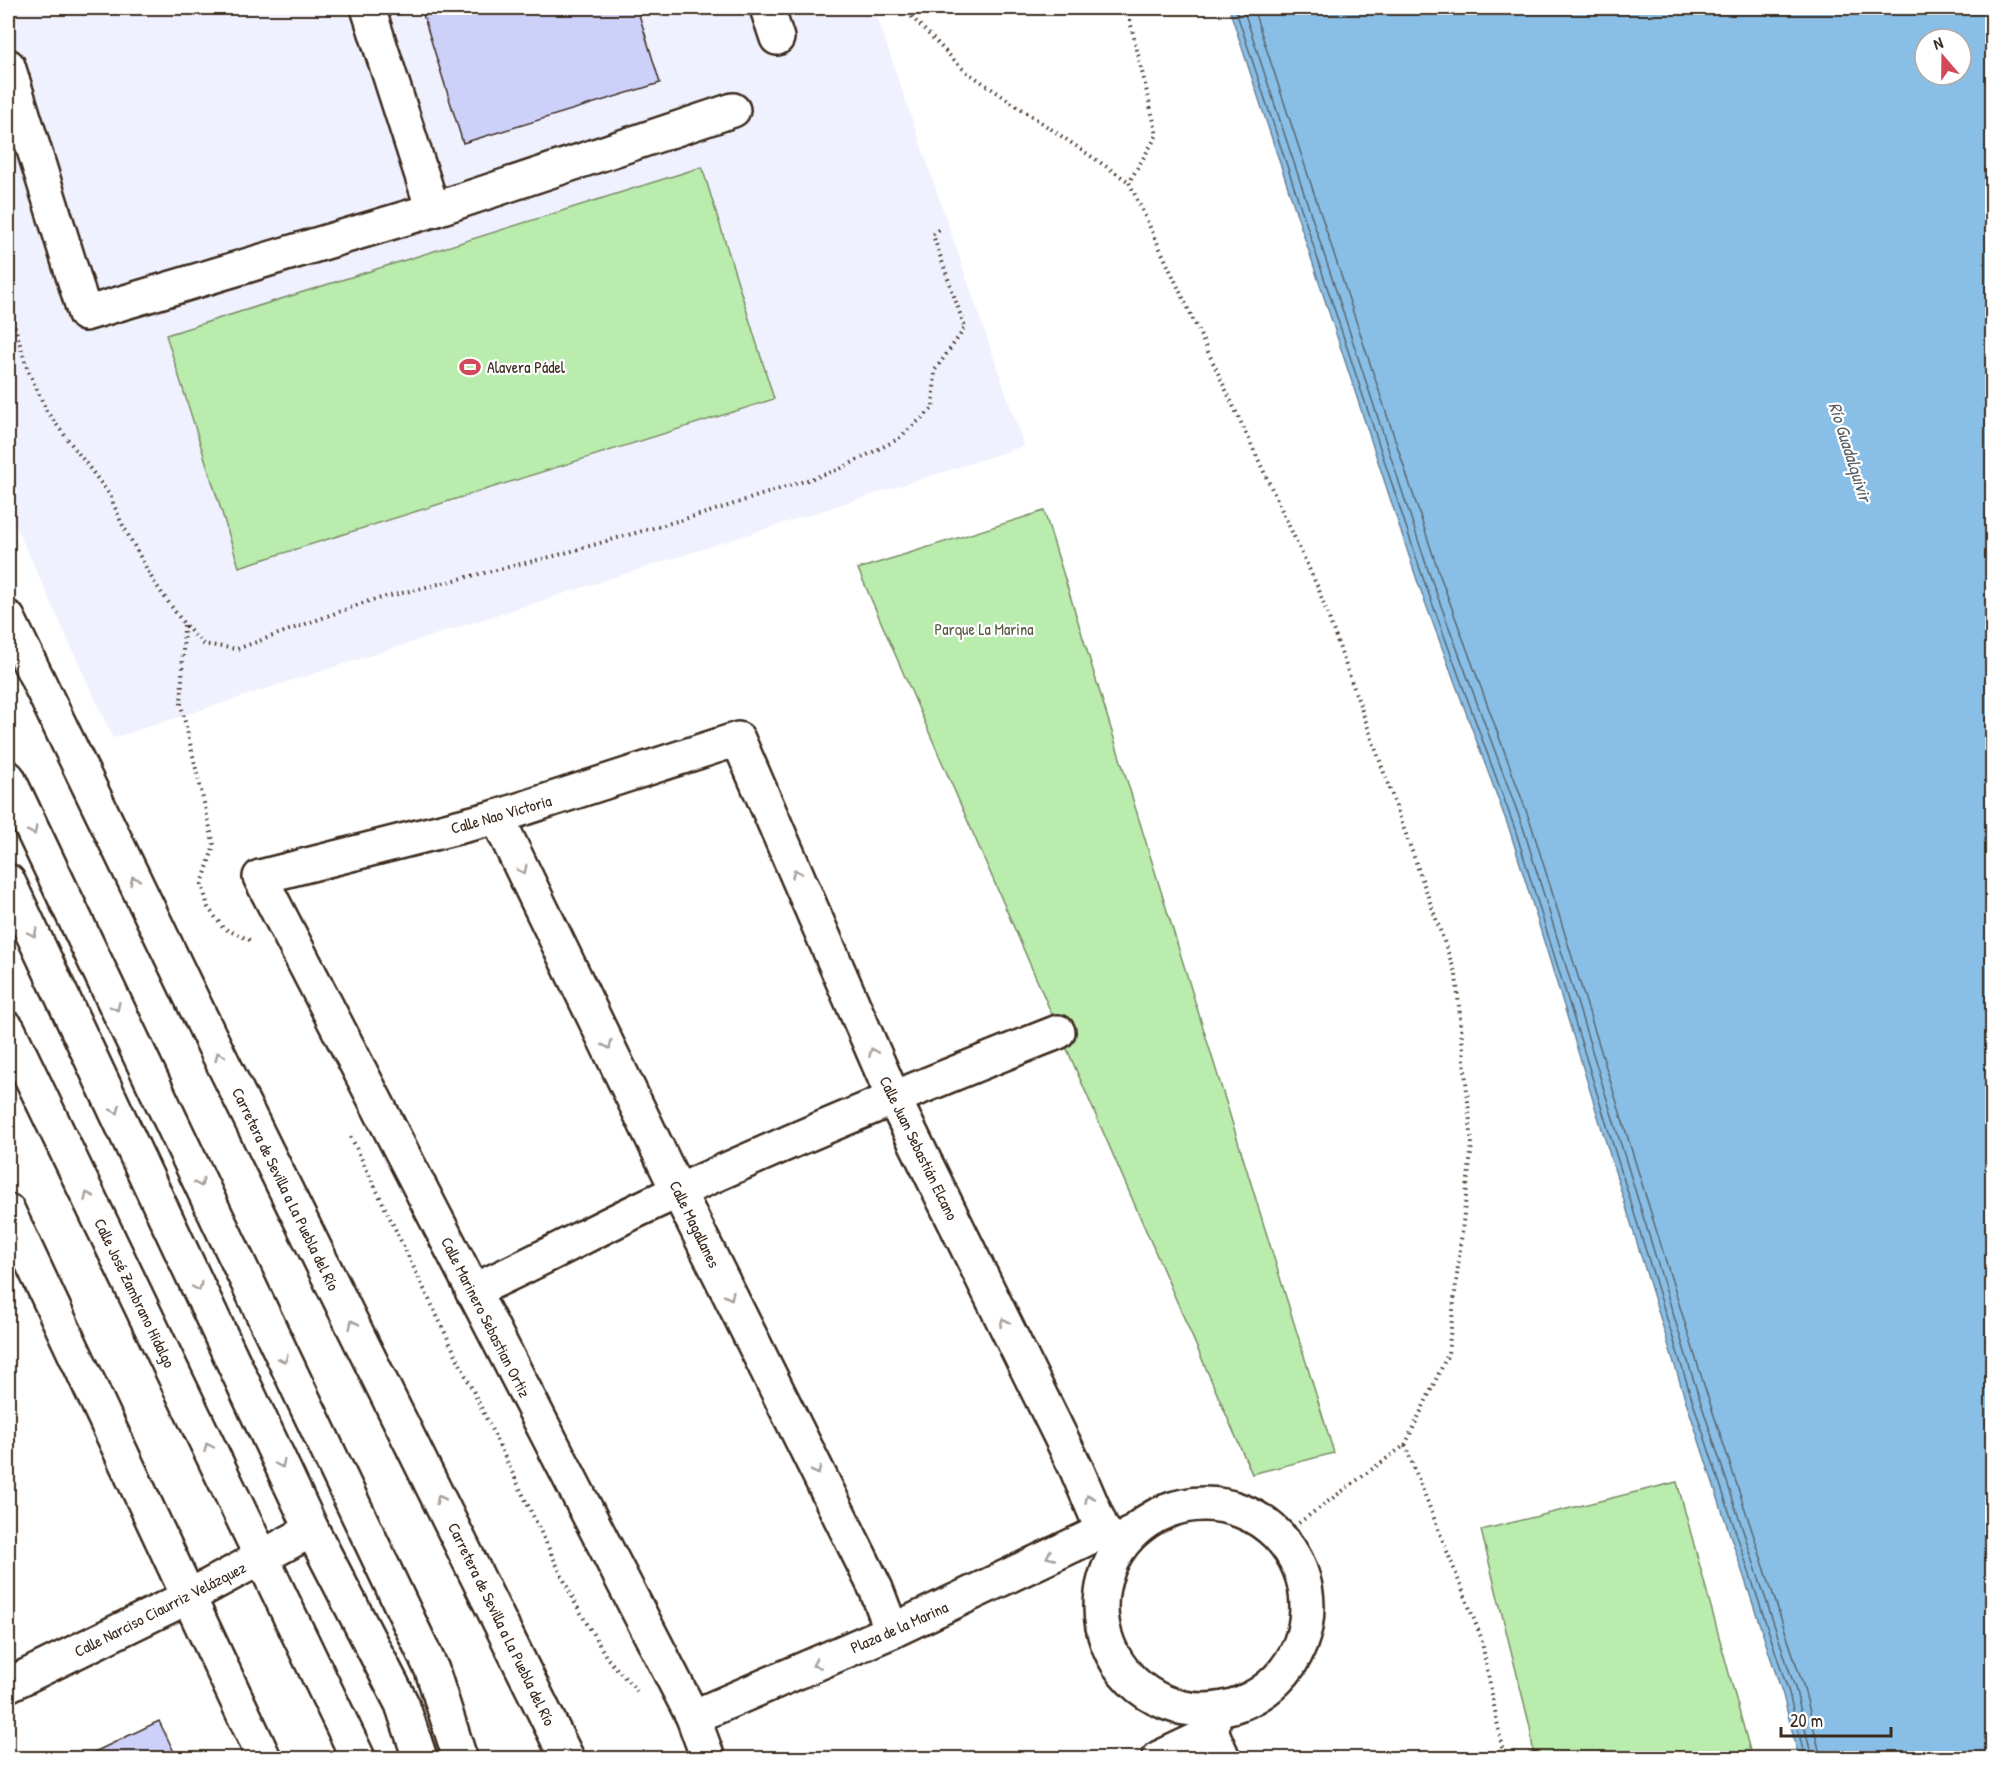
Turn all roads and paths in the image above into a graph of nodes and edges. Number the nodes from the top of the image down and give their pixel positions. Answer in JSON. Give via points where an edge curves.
{"nodes":[{"id":1,"x":368,"y":8,"type":"edge"},
{"id":2,"x":767,"y":8,"type":"edge"},
{"id":3,"x":903,"y":8,"type":"edge"},
{"id":4,"x":1127,"y":8,"type":"edge"},
{"id":5,"x":777,"y":38,"type":"dead end"},
{"id":6,"x":8,"y":66,"type":"edge"},
{"id":7,"x":733,"y":110,"type":"dead end"},
{"id":8,"x":1129,"y":182,"type":"junction"},
{"id":9,"x":433,"y":210,"type":"junction"},
{"id":10,"x":942,"y":227,"type":"dead end"},
{"id":11,"x":8,"y":303,"type":"edge"},
{"id":12,"x":8,"y":618,"type":"edge"},
{"id":13,"x":184,"y":624,"type":"junction"},
{"id":14,"x":738,"y":738,"type":"joint"},
{"id":15,"x":8,"y":778,"type":"edge"},
{"id":16,"x":497,"y":817,"type":"junction"},
{"id":17,"x":260,"y":877,"type":"joint"},
{"id":18,"x":8,"y":881,"type":"edge"},
{"id":19,"x":256,"y":943,"type":"dead end"},
{"id":20,"x":8,"y":1029,"type":"edge"},
{"id":21,"x":1058,"y":1032,"type":"dead end"},
{"id":22,"x":893,"y":1097,"type":"junction"},
{"id":23,"x":348,"y":1130,"type":"dead end"},
{"id":24,"x":678,"y":1191,"type":"junction"},
{"id":25,"x":8,"y":1211,"type":"edge"},
{"id":26,"x":472,"y":1291,"type":"junction"},
{"id":27,"x":1405,"y":1445,"type":"junction"},
{"id":28,"x":312,"y":1530,"type":"junction"},
{"id":29,"x":1281,"y":1536,"type":"junction"},
{"id":30,"x":1112,"y":1538,"type":"junction"},
{"id":31,"x":260,"y":1557,"type":"junction"},
{"id":32,"x":188,"y":1597,"type":"junction"},
{"id":33,"x":892,"y":1631,"type":"junction"},
{"id":34,"x":8,"y":1685,"type":"edge"},
{"id":35,"x":644,"y":1698,"type":"dead end"},
{"id":36,"x":693,"y":1717,"type":"junction"},
{"id":37,"x":1216,"y":1734,"type":"edge"},
{"id":38,"x":700,"y":1755,"type":"edge"},
{"id":39,"x":264,"y":1758,"type":"edge"},
{"id":40,"x":358,"y":1758,"type":"edge"},
{"id":41,"x":420,"y":1758,"type":"edge"},
{"id":42,"x":460,"y":1758,"type":"edge"},
{"id":43,"x":567,"y":1758,"type":"edge"},
{"id":44,"x":1159,"y":1758,"type":"edge"},
{"id":45,"x":1504,"y":1758,"type":"edge"}],
"edges":[{"from":1,"to":9,"type":"street"},
{"from":2,"to":5,"type":"street"},
{"from":3,"to":8,"type":"path","via":[[964,70]]},
{"from":4,"to":8,"type":"path","via":[[1157,135]]},
{"from":6,"to":9,"type":"street","via":[[85,314]]},
{"from":7,"to":9,"type":"street"},
{"from":8,"to":27,"type":"path","via":[[1319,590],[1456,975],[1472,1144],[1448,1354]]},
{"from":10,"to":13,"type":"path","via":[[933,235],[965,328],[935,370],[933,408],[898,439],[838,470],[709,512],[558,555],[369,601],[237,649],[203,644]]},
{"from":11,"to":13,"type":"path","via":[[26,365],[47,412],[110,495],[154,582]]},
{"from":43,"to":12,"type":"street","name":"Carretera de Sevilla a La Puebla del Río","one_way":true,"via":[[213,1043]]},
{"from":13,"to":19,"type":"path","via":[[181,705],[214,845],[202,884],[208,907],[223,928]]},
{"from":14,"to":16,"type":"street","name":"Calle Nao Victoria"},
{"from":22,"to":14,"type":"street","name":"Calle Juan Sebastián Elcano","one_way":true},
{"from":15,"to":42,"type":"street","one_way":true,"via":[[432,1670]]},
{"from":16,"to":17,"type":"street","name":"Calle Nao Victoria"},
{"from":16,"to":24,"type":"street","name":"Calle Magallanes","one_way":true},
{"from":17,"to":26,"type":"street","name":"Calle Marinero Sebastian Ortiz"},
{"from":18,"to":28,"type":"street","one_way":true},
{"from":31,"to":20,"type":"street","name":"Calle José Zambrano Hidalgo","one_way":true},
{"from":21,"to":22,"type":"street"},
{"from":22,"to":24,"type":"street"},
{"from":30,"to":22,"type":"street","name":"Calle Juan Sebastián Elcano","one_way":true},
{"from":23,"to":35,"type":"path","via":[[575,1603],[607,1658]]},
{"from":24,"to":26,"type":"street"},
{"from":24,"to":33,"type":"street","name":"Calle Magallanes","one_way":true,"via":[[876,1589]]},
{"from":25,"to":32,"type":"street"},
{"from":26,"to":36,"type":"street","name":"Calle Marinero Sebastian Ortiz"},
{"from":27,"to":29,"type":"path"},
{"from":27,"to":45,"type":"path","via":[[1481,1636]]},
{"from":28,"to":31,"type":"street","name":"Calle Narciso Ciaurriz Velázquez"},
{"from":28,"to":41,"type":"street","via":[[402,1704]]},
{"from":29,"to":30,"type":"street","via":[[1257,1517],[1228,1506],[1198,1503],[1168,1509]]},
{"from":29,"to":37,"type":"street","via":[[1299,1563],[1308,1595],[1306,1628],[1294,1658],[1274,1684],[1246,1701]]},
{"from":30,"to":33,"type":"street","name":"Plaza de la Marina","one_way":true},
{"from":30,"to":37,"type":"street","via":[[1100,1609],[1106,1643],[1123,1672],[1149,1695],[1180,1708]]},
{"from":31,"to":32,"type":"street","name":"Calle Narciso Ciaurriz Velázquez"},
{"from":31,"to":40,"type":"street","name":"Calle José Zambrano Hidalgo"},
{"from":32,"to":34,"type":"street","name":"Calle Narciso Ciaurriz Velázquez"},
{"from":32,"to":39,"type":"street"},
{"from":33,"to":36,"type":"street","name":"Plaza de la Marina","one_way":true},
{"from":36,"to":38,"type":"street","name":"Calle Marinero Sebastian Ortiz"},
{"from":37,"to":44,"type":"street"}]}
